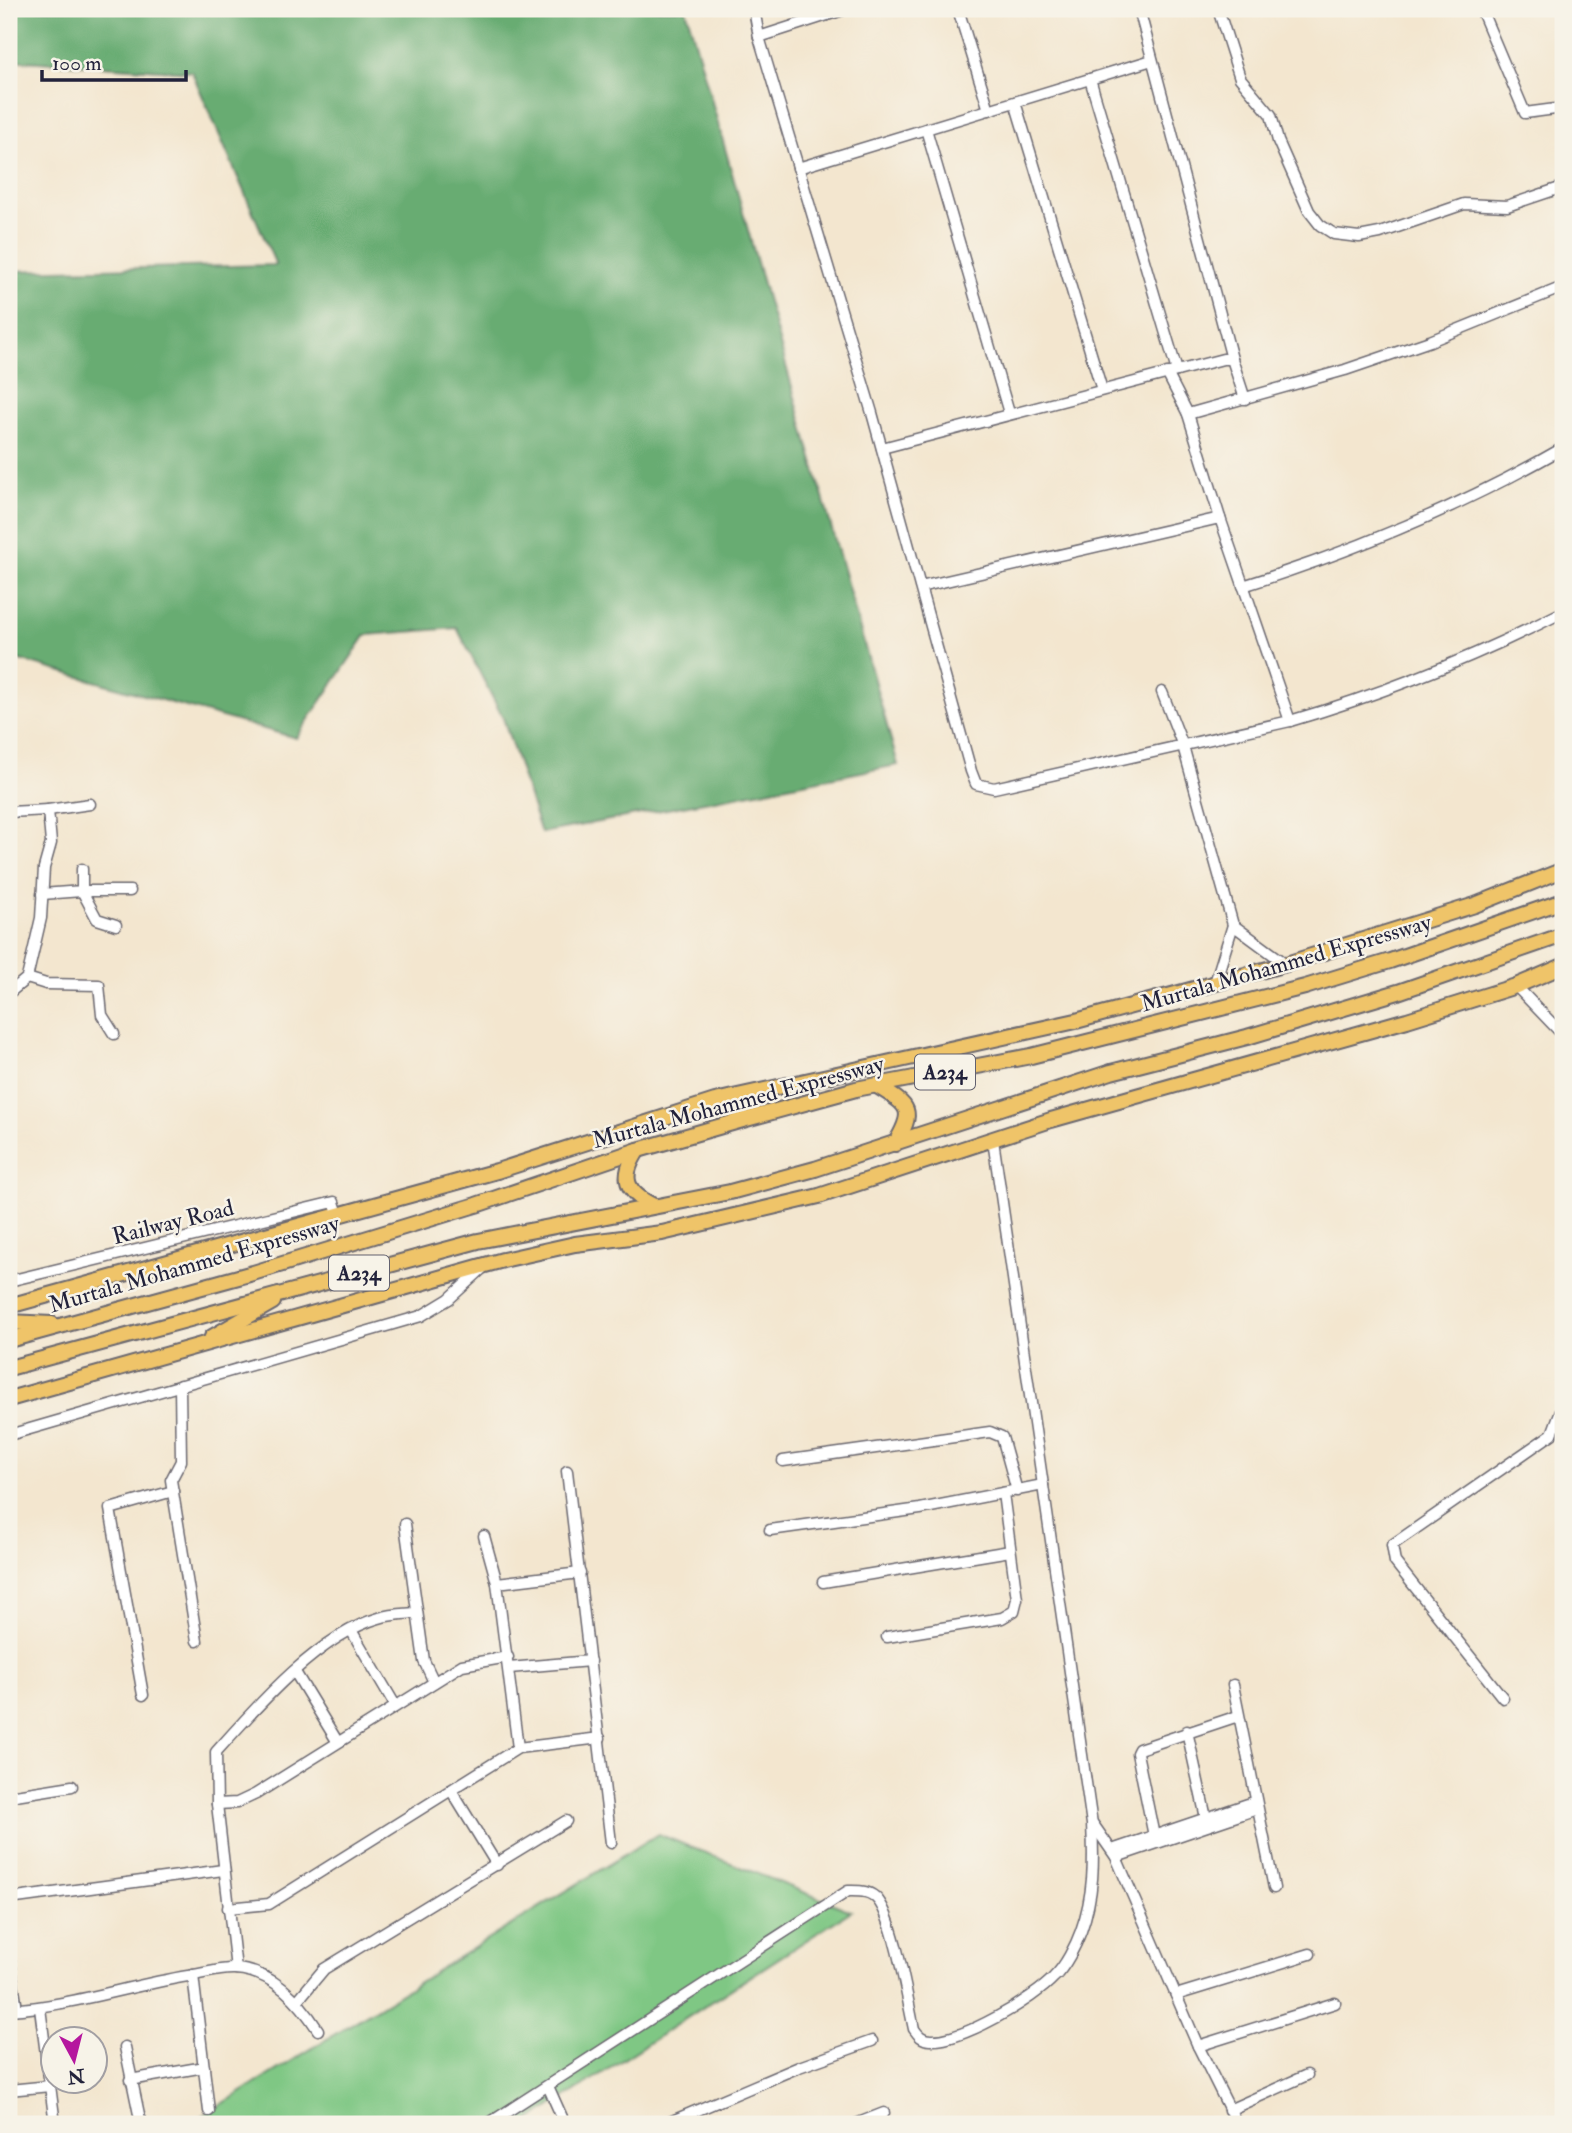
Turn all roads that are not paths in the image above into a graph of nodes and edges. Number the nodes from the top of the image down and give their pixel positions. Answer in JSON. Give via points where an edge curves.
{"nodes":[{"id":1,"x":754,"y":9,"type":"edge"},
{"id":2,"x":846,"y":9,"type":"edge"},
{"id":3,"x":958,"y":9,"type":"edge"},
{"id":4,"x":1139,"y":9,"type":"edge"},
{"id":5,"x":1218,"y":9,"type":"edge"},
{"id":6,"x":1481,"y":9,"type":"edge"},
{"id":7,"x":759,"y":37,"type":"junction"},
{"id":8,"x":1152,"y":60,"type":"junction"},
{"id":9,"x":1090,"y":79,"type":"junction"},
{"id":10,"x":1014,"y":102,"type":"junction"},
{"id":11,"x":1563,"y":108,"type":"edge"},
{"id":12,"x":989,"y":110,"type":"junction"},
{"id":13,"x":926,"y":129,"type":"junction"},
{"id":14,"x":799,"y":168,"type":"junction"},
{"id":15,"x":1563,"y":187,"type":"edge"},
{"id":16,"x":1563,"y":287,"type":"edge"},
{"id":17,"x":1232,"y":359,"type":"junction"},
{"id":18,"x":1172,"y":372,"type":"junction"},
{"id":19,"x":1102,"y":390,"type":"junction"},
{"id":20,"x":1245,"y":399,"type":"junction"},
{"id":21,"x":1009,"y":413,"type":"junction"},
{"id":22,"x":1188,"y":414,"type":"junction"},
{"id":23,"x":882,"y":447,"type":"junction"},
{"id":24,"x":1563,"y":449,"type":"edge"},
{"id":25,"x":1220,"y":518,"type":"junction"},
{"id":26,"x":1243,"y":586,"type":"junction"},
{"id":27,"x":920,"y":587,"type":"junction"},
{"id":28,"x":1563,"y":612,"type":"edge"},
{"id":29,"x":1162,"y":692,"type":"dead end"},
{"id":30,"x":1290,"y":721,"type":"junction"},
{"id":31,"x":1183,"y":746,"type":"junction"},
{"id":32,"x":90,"y":804,"type":"dead end"},
{"id":33,"x":48,"y":810,"type":"junction"},
{"id":34,"x":9,"y":812,"type":"edge"},
{"id":35,"x":82,"y":869,"type":"dead end"},
{"id":36,"x":1563,"y":870,"type":"edge"},
{"id":37,"x":82,"y":891,"type":"junction"},
{"id":38,"x":130,"y":891,"type":"dead end"},
{"id":39,"x":42,"y":894,"type":"junction"},
{"id":40,"x":1562,"y":901,"type":"edge"},
{"id":41,"x":116,"y":925,"type":"dead end"},
{"id":42,"x":1233,"y":925,"type":"junction"},
{"id":43,"x":1563,"y":935,"type":"edge"},
{"id":44,"x":1286,"y":964,"type":"junction"},
{"id":45,"x":1563,"y":967,"type":"edge"},
{"id":46,"x":27,"y":978,"type":"junction"},
{"id":47,"x":1215,"y":984,"type":"junction"},
{"id":48,"x":1516,"y":986,"type":"junction"},
{"id":49,"x":9,"y":993,"type":"edge"},
{"id":50,"x":114,"y":1034,"type":"dead end"},
{"id":51,"x":1563,"y":1035,"type":"edge"},
{"id":52,"x":877,"y":1086,"type":"junction"},
{"id":53,"x":993,"y":1140,"type":"junction"},
{"id":54,"x":895,"y":1144,"type":"junction"},
{"id":55,"x":638,"y":1150,"type":"junction"},
{"id":56,"x":654,"y":1206,"type":"junction"},
{"id":57,"x":338,"y":1214,"type":"junction"},
{"id":58,"x":521,"y":1232,"type":"junction"},
{"id":59,"x":488,"y":1264,"type":"junction"},
{"id":60,"x":9,"y":1281,"type":"edge"},
{"id":61,"x":293,"y":1291,"type":"junction"},
{"id":62,"x":9,"y":1306,"type":"edge"},
{"id":63,"x":9,"y":1322,"type":"edge"},
{"id":64,"x":67,"y":1325,"type":"junction"},
{"id":65,"x":9,"y":1339,"type":"edge"},
{"id":66,"x":192,"y":1348,"type":"junction"},
{"id":67,"x":9,"y":1368,"type":"edge"},
{"id":68,"x":180,"y":1385,"type":"junction"},
{"id":69,"x":9,"y":1399,"type":"edge"},
{"id":70,"x":1563,"y":1405,"type":"edge"},
{"id":71,"x":9,"y":1435,"type":"edge"},
{"id":72,"x":783,"y":1461,"type":"dead end"},
{"id":73,"x":567,"y":1471,"type":"dead end"},
{"id":74,"x":1043,"y":1485,"type":"junction"},
{"id":75,"x":173,"y":1491,"type":"junction"},
{"id":76,"x":1017,"y":1491,"type":"junction"},
{"id":77,"x":1003,"y":1493,"type":"junction"},
{"id":78,"x":405,"y":1524,"type":"dead end"},
{"id":79,"x":770,"y":1530,"type":"dead end"},
{"id":80,"x":484,"y":1536,"type":"dead end"},
{"id":81,"x":1010,"y":1551,"type":"junction"},
{"id":82,"x":580,"y":1573,"type":"junction"},
{"id":83,"x":823,"y":1582,"type":"dead end"},
{"id":84,"x":497,"y":1583,"type":"junction"},
{"id":85,"x":417,"y":1613,"type":"junction"},
{"id":86,"x":351,"y":1630,"type":"junction"},
{"id":87,"x":887,"y":1637,"type":"dead end"},
{"id":88,"x":197,"y":1642,"type":"dead end"},
{"id":89,"x":590,"y":1661,"type":"junction"},
{"id":90,"x":508,"y":1662,"type":"junction"},
{"id":91,"x":295,"y":1672,"type":"junction"},
{"id":92,"x":434,"y":1682,"type":"junction"},
{"id":93,"x":1233,"y":1685,"type":"dead end"},
{"id":94,"x":143,"y":1695,"type":"dead end"},
{"id":95,"x":1503,"y":1698,"type":"dead end"},
{"id":96,"x":396,"y":1705,"type":"junction"},
{"id":97,"x":1238,"y":1716,"type":"junction"},
{"id":98,"x":1187,"y":1731,"type":"junction"},
{"id":99,"x":600,"y":1738,"type":"junction"},
{"id":100,"x":337,"y":1741,"type":"junction"},
{"id":101,"x":518,"y":1748,"type":"junction"},
{"id":102,"x":72,"y":1786,"type":"dead end"},
{"id":103,"x":450,"y":1790,"type":"junction"},
{"id":104,"x":9,"y":1796,"type":"edge"},
{"id":105,"x":216,"y":1804,"type":"junction"},
{"id":106,"x":1255,"y":1806,"type":"junction"},
{"id":107,"x":1206,"y":1818,"type":"junction"},
{"id":108,"x":566,"y":1821,"type":"dead end"},
{"id":109,"x":1092,"y":1824,"type":"junction"},
{"id":110,"x":1154,"y":1836,"type":"junction"},
{"id":111,"x":611,"y":1843,"type":"dead end"},
{"id":112,"x":1114,"y":1853,"type":"junction"},
{"id":113,"x":497,"y":1865,"type":"junction"},
{"id":114,"x":222,"y":1870,"type":"junction"},
{"id":115,"x":1274,"y":1888,"type":"dead end"},
{"id":116,"x":9,"y":1899,"type":"edge"},
{"id":117,"x":228,"y":1908,"type":"junction"},
{"id":118,"x":1310,"y":1954,"type":"dead end"},
{"id":119,"x":9,"y":1956,"type":"edge"},
{"id":120,"x":236,"y":1969,"type":"junction"},
{"id":121,"x":193,"y":1975,"type":"junction"},
{"id":122,"x":1176,"y":1995,"type":"junction"},
{"id":123,"x":298,"y":2000,"type":"junction"},
{"id":124,"x":1335,"y":2003,"type":"dead end"},
{"id":125,"x":40,"y":2008,"type":"junction"},
{"id":126,"x":13,"y":2010,"type":"edge"},
{"id":127,"x":42,"y":2024,"type":"edge"},
{"id":128,"x":318,"y":2030,"type":"dead end"},
{"id":129,"x":872,"y":2041,"type":"dead end"},
{"id":130,"x":1198,"y":2046,"type":"junction"},
{"id":131,"x":125,"y":2047,"type":"dead end"},
{"id":132,"x":204,"y":2067,"type":"junction"},
{"id":133,"x":1307,"y":2076,"type":"dead end"},
{"id":134,"x":130,"y":2081,"type":"junction"},
{"id":135,"x":548,"y":2086,"type":"junction"},
{"id":136,"x":38,"y":2087,"type":"edge"},
{"id":137,"x":9,"y":2090,"type":"edge"},
{"id":138,"x":51,"y":2094,"type":"edge"},
{"id":139,"x":1229,"y":2110,"type":"junction"},
{"id":140,"x":209,"y":2111,"type":"dead end"},
{"id":141,"x":884,"y":2113,"type":"dead end"},
{"id":142,"x":55,"y":2124,"type":"edge"},
{"id":143,"x":141,"y":2124,"type":"edge"},
{"id":144,"x":488,"y":2124,"type":"edge"},
{"id":145,"x":565,"y":2124,"type":"edge"},
{"id":146,"x":665,"y":2124,"type":"edge"},
{"id":147,"x":856,"y":2124,"type":"edge"},
{"id":148,"x":1237,"y":2124,"type":"edge"}],
"edges":[{"from":1,"to":7,"type":"street"},
{"from":2,"to":7,"type":"street"},
{"from":3,"to":12,"type":"street"},
{"from":4,"to":8,"type":"street"},
{"from":5,"to":15,"type":"street","via":[[1240,78],[1271,115],[1309,211],[1334,234],[1359,237],[1380,233],[1464,204],[1507,206]]},
{"from":6,"to":11,"type":"street","via":[[1525,113]]},
{"from":7,"to":14,"type":"street"},
{"from":8,"to":9,"type":"street"},
{"from":8,"to":17,"type":"street"},
{"from":9,"to":10,"type":"street"},
{"from":9,"to":18,"type":"street"},
{"from":10,"to":12,"type":"street"},
{"from":10,"to":19,"type":"street"},
{"from":12,"to":13,"type":"street"},
{"from":13,"to":14,"type":"street"},
{"from":13,"to":21,"type":"street"},
{"from":14,"to":23,"type":"street"},
{"from":16,"to":20,"type":"street","via":[[1430,341]]},
{"from":17,"to":18,"type":"street"},
{"from":17,"to":20,"type":"street"},
{"from":18,"to":19,"type":"street"},
{"from":18,"to":22,"type":"street"},
{"from":19,"to":21,"type":"street"},
{"from":20,"to":22,"type":"street"},
{"from":21,"to":23,"type":"street"},
{"from":22,"to":25,"type":"street"},
{"from":23,"to":27,"type":"street"},
{"from":24,"to":26,"type":"street","via":[[1396,531]]},
{"from":25,"to":26,"type":"street"},
{"from":25,"to":27,"type":"street"},
{"from":26,"to":30,"type":"street"},
{"from":27,"to":31,"type":"street","via":[[976,784],[994,788]]},
{"from":28,"to":30,"type":"street","via":[[1501,644],[1374,696]]},
{"from":29,"to":31,"type":"street"},
{"from":30,"to":31,"type":"street"},
{"from":31,"to":42,"type":"street"},
{"from":32,"to":33,"type":"street"},
{"from":33,"to":34,"type":"street"},
{"from":33,"to":39,"type":"street","via":[[51,844]]},
{"from":35,"to":37,"type":"street"},
{"from":36,"to":44,"type":"highway","name":"Murtala Mohammed Expressway","via":[[1475,905]]},
{"from":37,"to":38,"type":"street"},
{"from":37,"to":39,"type":"street"},
{"from":37,"to":41,"type":"street","via":[[97,919]]},
{"from":39,"to":46,"type":"street"},
{"from":40,"to":52,"type":"highway","name":"Murtala Mohammed Expressway","number":"A234","via":[[1390,961],[1197,1016],[1031,1056]]},
{"from":42,"to":44,"type":"street"},
{"from":42,"to":47,"type":"street"},
{"from":43,"to":54,"type":"highway","number":"A234","via":[[1398,992],[1111,1072]]},
{"from":44,"to":47,"type":"highway","name":"Murtala Mohammed Expressway"},
{"from":45,"to":48,"type":"highway"},
{"from":46,"to":49,"type":"street"},
{"from":46,"to":50,"type":"street","via":[[46,985],[99,985],[102,1015]]},
{"from":47,"to":57,"type":"highway","name":"Murtala Mohammed Expressway","via":[[1000,1039],[715,1101],[497,1171]]},
{"from":48,"to":51,"type":"street"},
{"from":48,"to":53,"type":"highway"},
{"from":52,"to":54,"type":"highway","via":[[907,1110],[909,1121]]},
{"from":52,"to":55,"type":"highway","name":"Murtala Mohammed Expressway","number":"A234"},
{"from":53,"to":59,"type":"highway","via":[[766,1210]]},
{"from":53,"to":74,"type":"street"},
{"from":54,"to":56,"type":"highway","number":"A234","via":[[730,1192]]},
{"from":55,"to":56,"type":"highway","via":[[626,1177],[635,1197]]},
{"from":55,"to":64,"type":"highway","name":"Murtala Mohammed Expressway","number":"A234","via":[[476,1205]]},
{"from":56,"to":58,"type":"highway","number":"A234"},
{"from":57,"to":60,"type":"street","name":"Railway Road","via":[[334,1202]]},
{"from":57,"to":62,"type":"highway","name":"Murtala Mohammed Expressway"},
{"from":58,"to":59,"type":"highway"},
{"from":58,"to":61,"type":"highway","number":"A234"},
{"from":59,"to":66,"type":"highway"},
{"from":59,"to":68,"type":"street","via":[[449,1299],[421,1316]]},
{"from":61,"to":66,"type":"highway"},
{"from":61,"to":67,"type":"highway","number":"A234"},
{"from":63,"to":64,"type":"highway"},
{"from":64,"to":65,"type":"highway","name":"Murtala Mohammed Expressway","number":"A234"},
{"from":66,"to":69,"type":"highway"},
{"from":68,"to":71,"type":"street"},
{"from":68,"to":75,"type":"street","via":[[181,1461],[171,1480]]},
{"from":70,"to":95,"type":"street","via":[[1552,1434],[1392,1545],[1395,1562]]},
{"from":72,"to":76,"type":"street","via":[[990,1432],[1002,1437]]},
{"from":73,"to":82,"type":"street"},
{"from":74,"to":76,"type":"street"},
{"from":74,"to":109,"type":"street"},
{"from":75,"to":88,"type":"street"},
{"from":75,"to":94,"type":"street","via":[[110,1509]]},
{"from":76,"to":77,"type":"street"},
{"from":77,"to":79,"type":"street"},
{"from":77,"to":81,"type":"street"},
{"from":78,"to":85,"type":"street"},
{"from":80,"to":84,"type":"street"},
{"from":81,"to":83,"type":"street"},
{"from":81,"to":87,"type":"street","via":[[1017,1599],[1014,1611],[1002,1618]]},
{"from":82,"to":84,"type":"street"},
{"from":82,"to":89,"type":"street"},
{"from":84,"to":90,"type":"street"},
{"from":85,"to":86,"type":"street","via":[[380,1618]]},
{"from":85,"to":92,"type":"street","via":[[424,1661]]},
{"from":86,"to":91,"type":"street"},
{"from":86,"to":96,"type":"street"},
{"from":89,"to":90,"type":"street"},
{"from":89,"to":99,"type":"street"},
{"from":90,"to":92,"type":"street","via":[[471,1661]]},
{"from":90,"to":101,"type":"street"},
{"from":91,"to":100,"type":"street"},
{"from":91,"to":105,"type":"street","via":[[216,1752]]},
{"from":92,"to":96,"type":"street"},
{"from":93,"to":97,"type":"street"},
{"from":96,"to":100,"type":"street"},
{"from":97,"to":98,"type":"street"},
{"from":97,"to":106,"type":"street"},
{"from":98,"to":107,"type":"street"},
{"from":98,"to":110,"type":"street","via":[[1144,1745],[1137,1754]]},
{"from":99,"to":101,"type":"street"},
{"from":99,"to":111,"type":"street"},
{"from":100,"to":105,"type":"street","via":[[256,1794],[237,1803]]},
{"from":101,"to":103,"type":"street"},
{"from":102,"to":104,"type":"street"},
{"from":103,"to":113,"type":"street"},
{"from":103,"to":117,"type":"street","via":[[269,1904]]},
{"from":105,"to":114,"type":"street"},
{"from":106,"to":107,"type":"street"},
{"from":106,"to":112,"type":"street"},
{"from":106,"to":115,"type":"street"},
{"from":107,"to":110,"type":"street"},
{"from":108,"to":113,"type":"street"},
{"from":109,"to":112,"type":"street"},
{"from":109,"to":135,"type":"street","via":[[1094,1879],[1081,1932],[1056,1976],[1025,2002],[992,2020],[944,2039],[920,2037],[914,2029],[887,1917],[878,1899],[867,1891],[848,1891]]},
{"from":110,"to":112,"type":"street"},
{"from":112,"to":122,"type":"street"},
{"from":113,"to":123,"type":"street","via":[[324,1969]]},
{"from":114,"to":116,"type":"street"},
{"from":114,"to":117,"type":"street"},
{"from":117,"to":120,"type":"street"},
{"from":118,"to":122,"type":"street"},
{"from":119,"to":126,"type":"street"},
{"from":120,"to":121,"type":"street"},
{"from":120,"to":123,"type":"street","via":[[262,1977]]},
{"from":121,"to":125,"type":"street"},
{"from":121,"to":132,"type":"street"},
{"from":122,"to":130,"type":"street"},
{"from":123,"to":128,"type":"street"},
{"from":124,"to":130,"type":"street"},
{"from":125,"to":126,"type":"street"},
{"from":125,"to":127,"type":"street"},
{"from":129,"to":146,"type":"street"},
{"from":130,"to":139,"type":"street"},
{"from":131,"to":134,"type":"street"},
{"from":132,"to":134,"type":"street"},
{"from":132,"to":140,"type":"street"},
{"from":133,"to":139,"type":"street"},
{"from":134,"to":143,"type":"street"},
{"from":135,"to":144,"type":"street"},
{"from":135,"to":145,"type":"street"},
{"from":136,"to":137,"type":"street"},
{"from":138,"to":142,"type":"street"},
{"from":139,"to":148,"type":"street"},
{"from":141,"to":147,"type":"street"}]}
